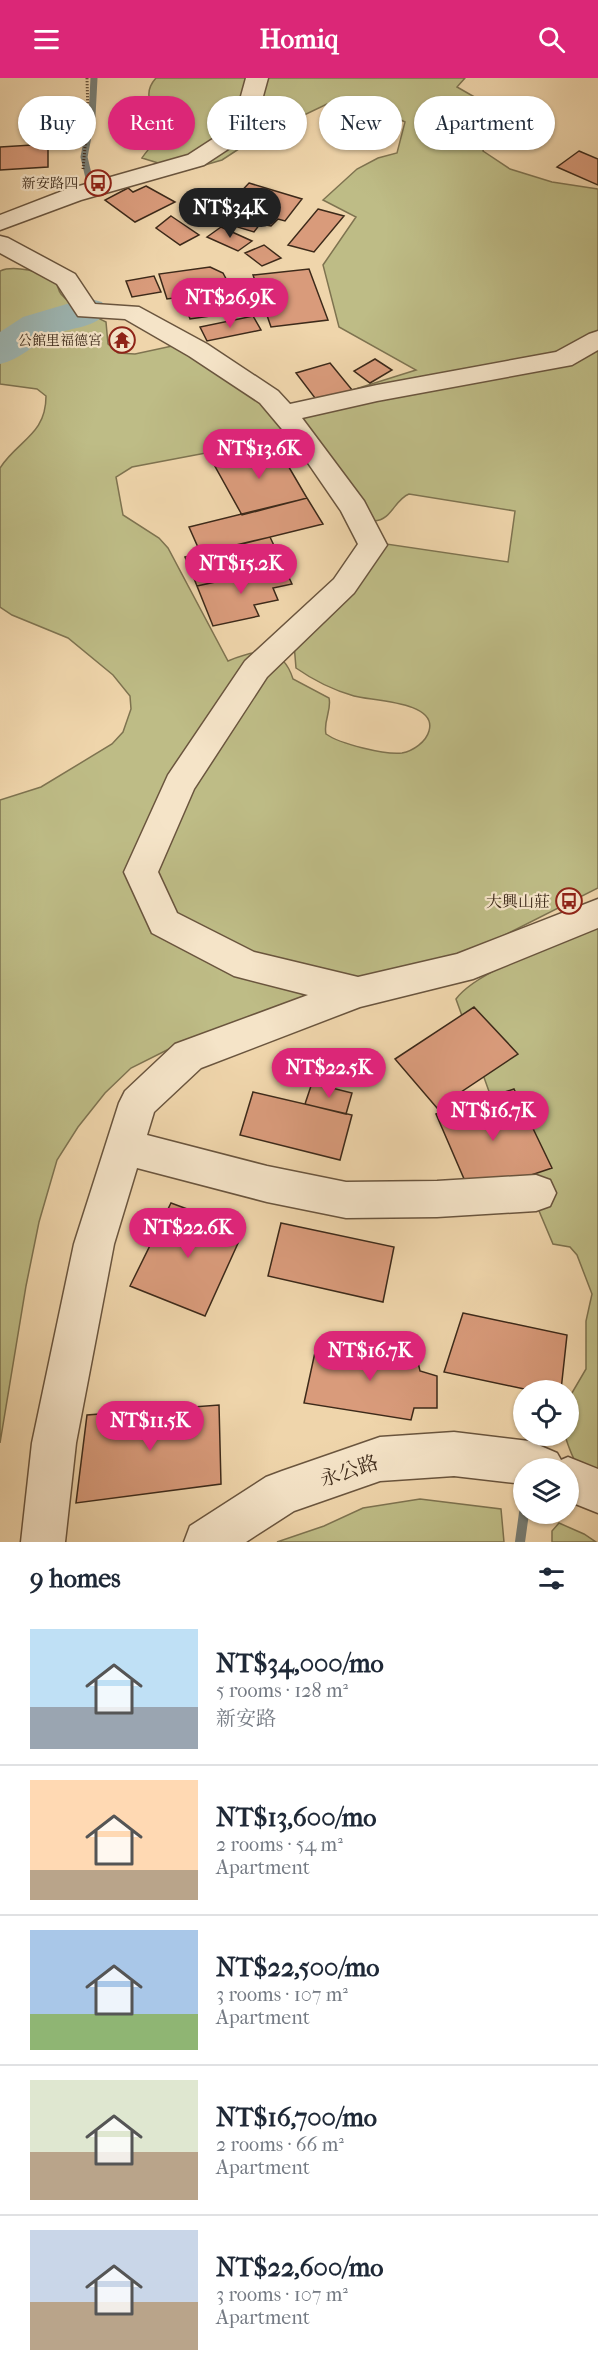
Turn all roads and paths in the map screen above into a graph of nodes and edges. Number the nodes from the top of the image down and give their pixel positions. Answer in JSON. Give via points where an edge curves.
{"nodes":[{"id":1,"x":87,"y":78,"type":"edge"},
{"id":2,"x":257,"y":78,"type":"edge"},
{"id":3,"x":91,"y":189,"type":"junction"},
{"id":4,"x":0,"y":223,"type":"edge"},
{"id":5,"x":0,"y":243,"type":"edge"},
{"id":6,"x":598,"y":339,"type":"edge"},
{"id":7,"x":284,"y":414,"type":"junction"},
{"id":8,"x":598,"y":913,"type":"edge"},
{"id":9,"x":358,"y":992,"type":"junction"},
{"id":10,"x":124,"y":1147,"type":"junction"},
{"id":11,"x":536,"y":1193,"type":"dead end"},
{"id":12,"x":513,"y":1461,"type":"edge"},
{"id":13,"x":579,"y":1483,"type":"edge"},
{"id":14,"x":598,"y":1491,"type":"edge"},
{"id":15,"x":43,"y":1542,"type":"edge"},
{"id":16,"x":206,"y":1542,"type":"edge"}],
"edges":[{"from":1,"to":3,"type":"path","via":[[84,166]]},
{"from":2,"to":3,"type":"street","via":[[249,107],[234,135],[196,160]]},
{"from":3,"to":4,"type":"street"},
{"from":5,"to":7,"type":"street","via":[[66,279],[87,310],[130,312],[269,397]]},
{"from":6,"to":7,"type":"street","via":[[563,359]]},
{"from":7,"to":9,"type":"street","via":[[354,508],[374,545],[344,585],[256,669],[180,784],[141,872],[164,923],[247,965]]},
{"from":8,"to":9,"type":"street","via":[[460,968]]},
{"from":9,"to":10,"type":"street","via":[[188,1056],[138,1103]]},
{"from":10,"to":11,"type":"street","via":[[346,1200]]},
{"from":10,"to":15,"type":"street","via":[[93,1244],[54,1443]]},
{"from":12,"to":16,"type":"street","name":"永公路","via":[[454,1454],[380,1459],[282,1493]]},
{"from":13,"to":14,"type":"street"}]}
